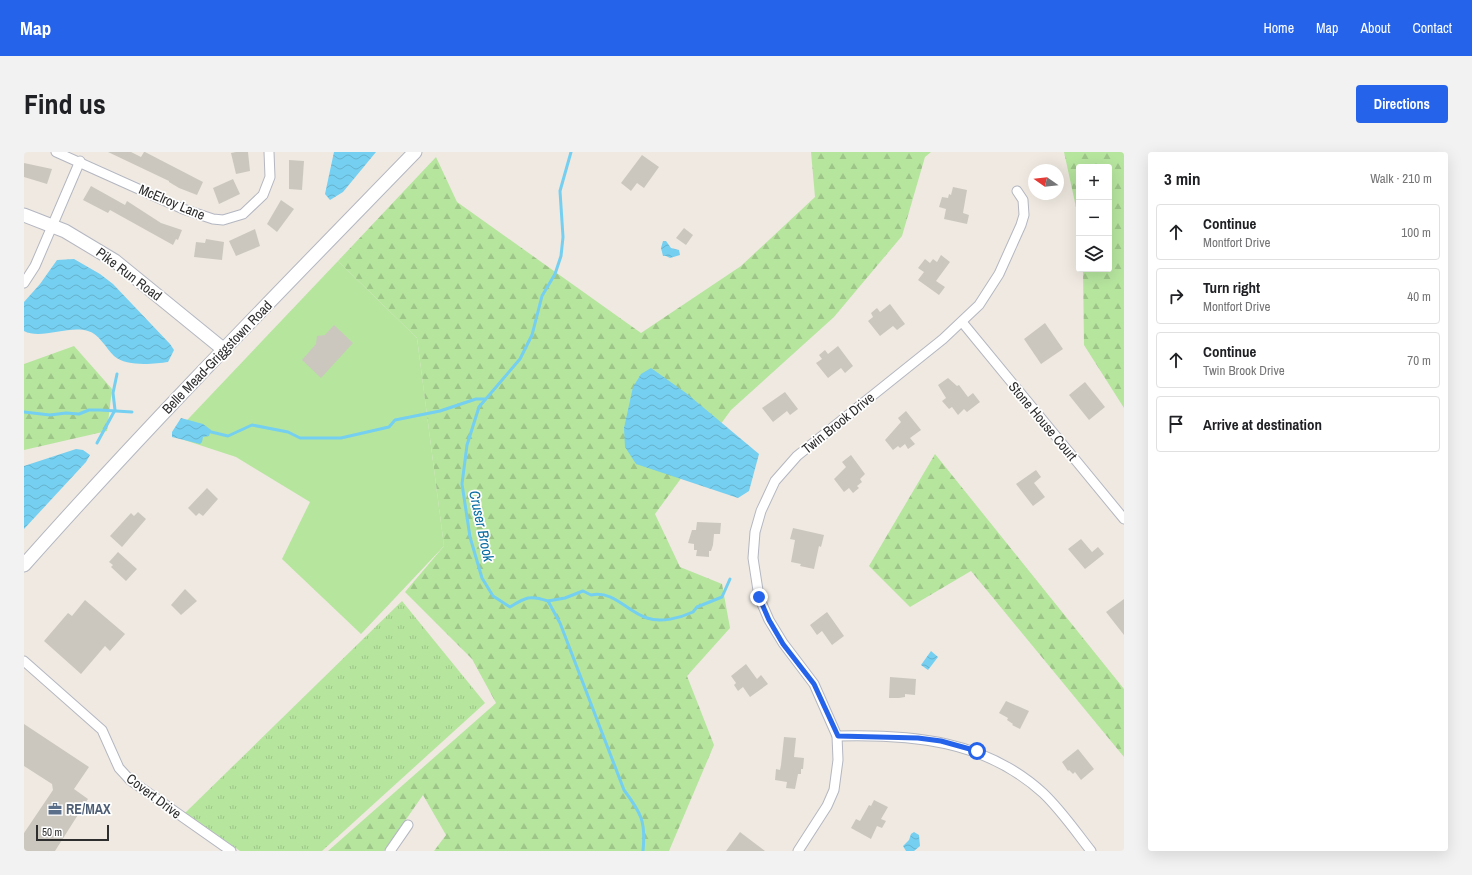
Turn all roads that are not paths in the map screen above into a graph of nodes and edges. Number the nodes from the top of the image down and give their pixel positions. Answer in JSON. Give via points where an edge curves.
{"nodes":[{"id":1,"x":56,"y":152,"type":"edge"},
{"id":2,"x":268,"y":152,"type":"edge"},
{"id":3,"x":415,"y":152,"type":"edge"},
{"id":4,"x":80,"y":161,"type":"junction"},
{"id":5,"x":1017,"y":192,"type":"dead end"},
{"id":6,"x":24,"y":215,"type":"edge"},
{"id":7,"x":51,"y":226,"type":"junction"},
{"id":8,"x":24,"y":283,"type":"edge"},
{"id":9,"x":962,"y":322,"type":"junction"},
{"id":10,"x":223,"y":349,"type":"junction"},
{"id":11,"x":1124,"y":519,"type":"edge"},
{"id":12,"x":24,"y":565,"type":"edge"},
{"id":13,"x":24,"y":661,"type":"edge"},
{"id":14,"x":838,"y":736,"type":"junction"},
{"id":15,"x":408,"y":825,"type":"dead end"},
{"id":16,"x":231,"y":851,"type":"edge"},
{"id":17,"x":390,"y":851,"type":"edge"},
{"id":18,"x":798,"y":851,"type":"edge"},
{"id":19,"x":1091,"y":851,"type":"edge"}],
"edges":[{"from":1,"to":4,"type":"street","name":"McElroy Lane"},
{"from":2,"to":4,"type":"street","name":"McElroy Lane","via":[[270,177],[263,196],[243,214],[224,220],[213,220],[183,209]]},
{"from":3,"to":10,"type":"street","name":"Belle Mead-Griggstown Road"},
{"from":4,"to":7,"type":"street"},
{"from":5,"to":9,"type":"street","name":"Twin Brook Drive","via":[[1023,200],[1024,215],[1021,225],[992,285],[979,305]]},
{"from":6,"to":7,"type":"street","name":"Pike Run Road"},
{"from":7,"to":8,"type":"street","via":[[35,266]]},
{"from":7,"to":10,"type":"street","name":"Pike Run Road","via":[[65,231],[115,261]]},
{"from":9,"to":11,"type":"street","name":"Stone House Court"},
{"from":9,"to":14,"type":"street","name":"Twin Brook Drive","via":[[809,445],[782,472],[765,501],[757,522],[753,545],[757,590],[769,620],[783,644],[814,684]]},
{"from":10,"to":12,"type":"street","name":"Belle Mead-Griggstown Road"},
{"from":13,"to":16,"type":"street","name":"Covert Drive","via":[[102,730],[119,768],[130,780]]},
{"from":14,"to":18,"type":"street","via":[[834,790],[827,806]]},
{"from":14,"to":19,"type":"street","via":[[918,738],[941,741],[977,751],[1013,771],[1044,794]]},
{"from":15,"to":17,"type":"street"}]}
